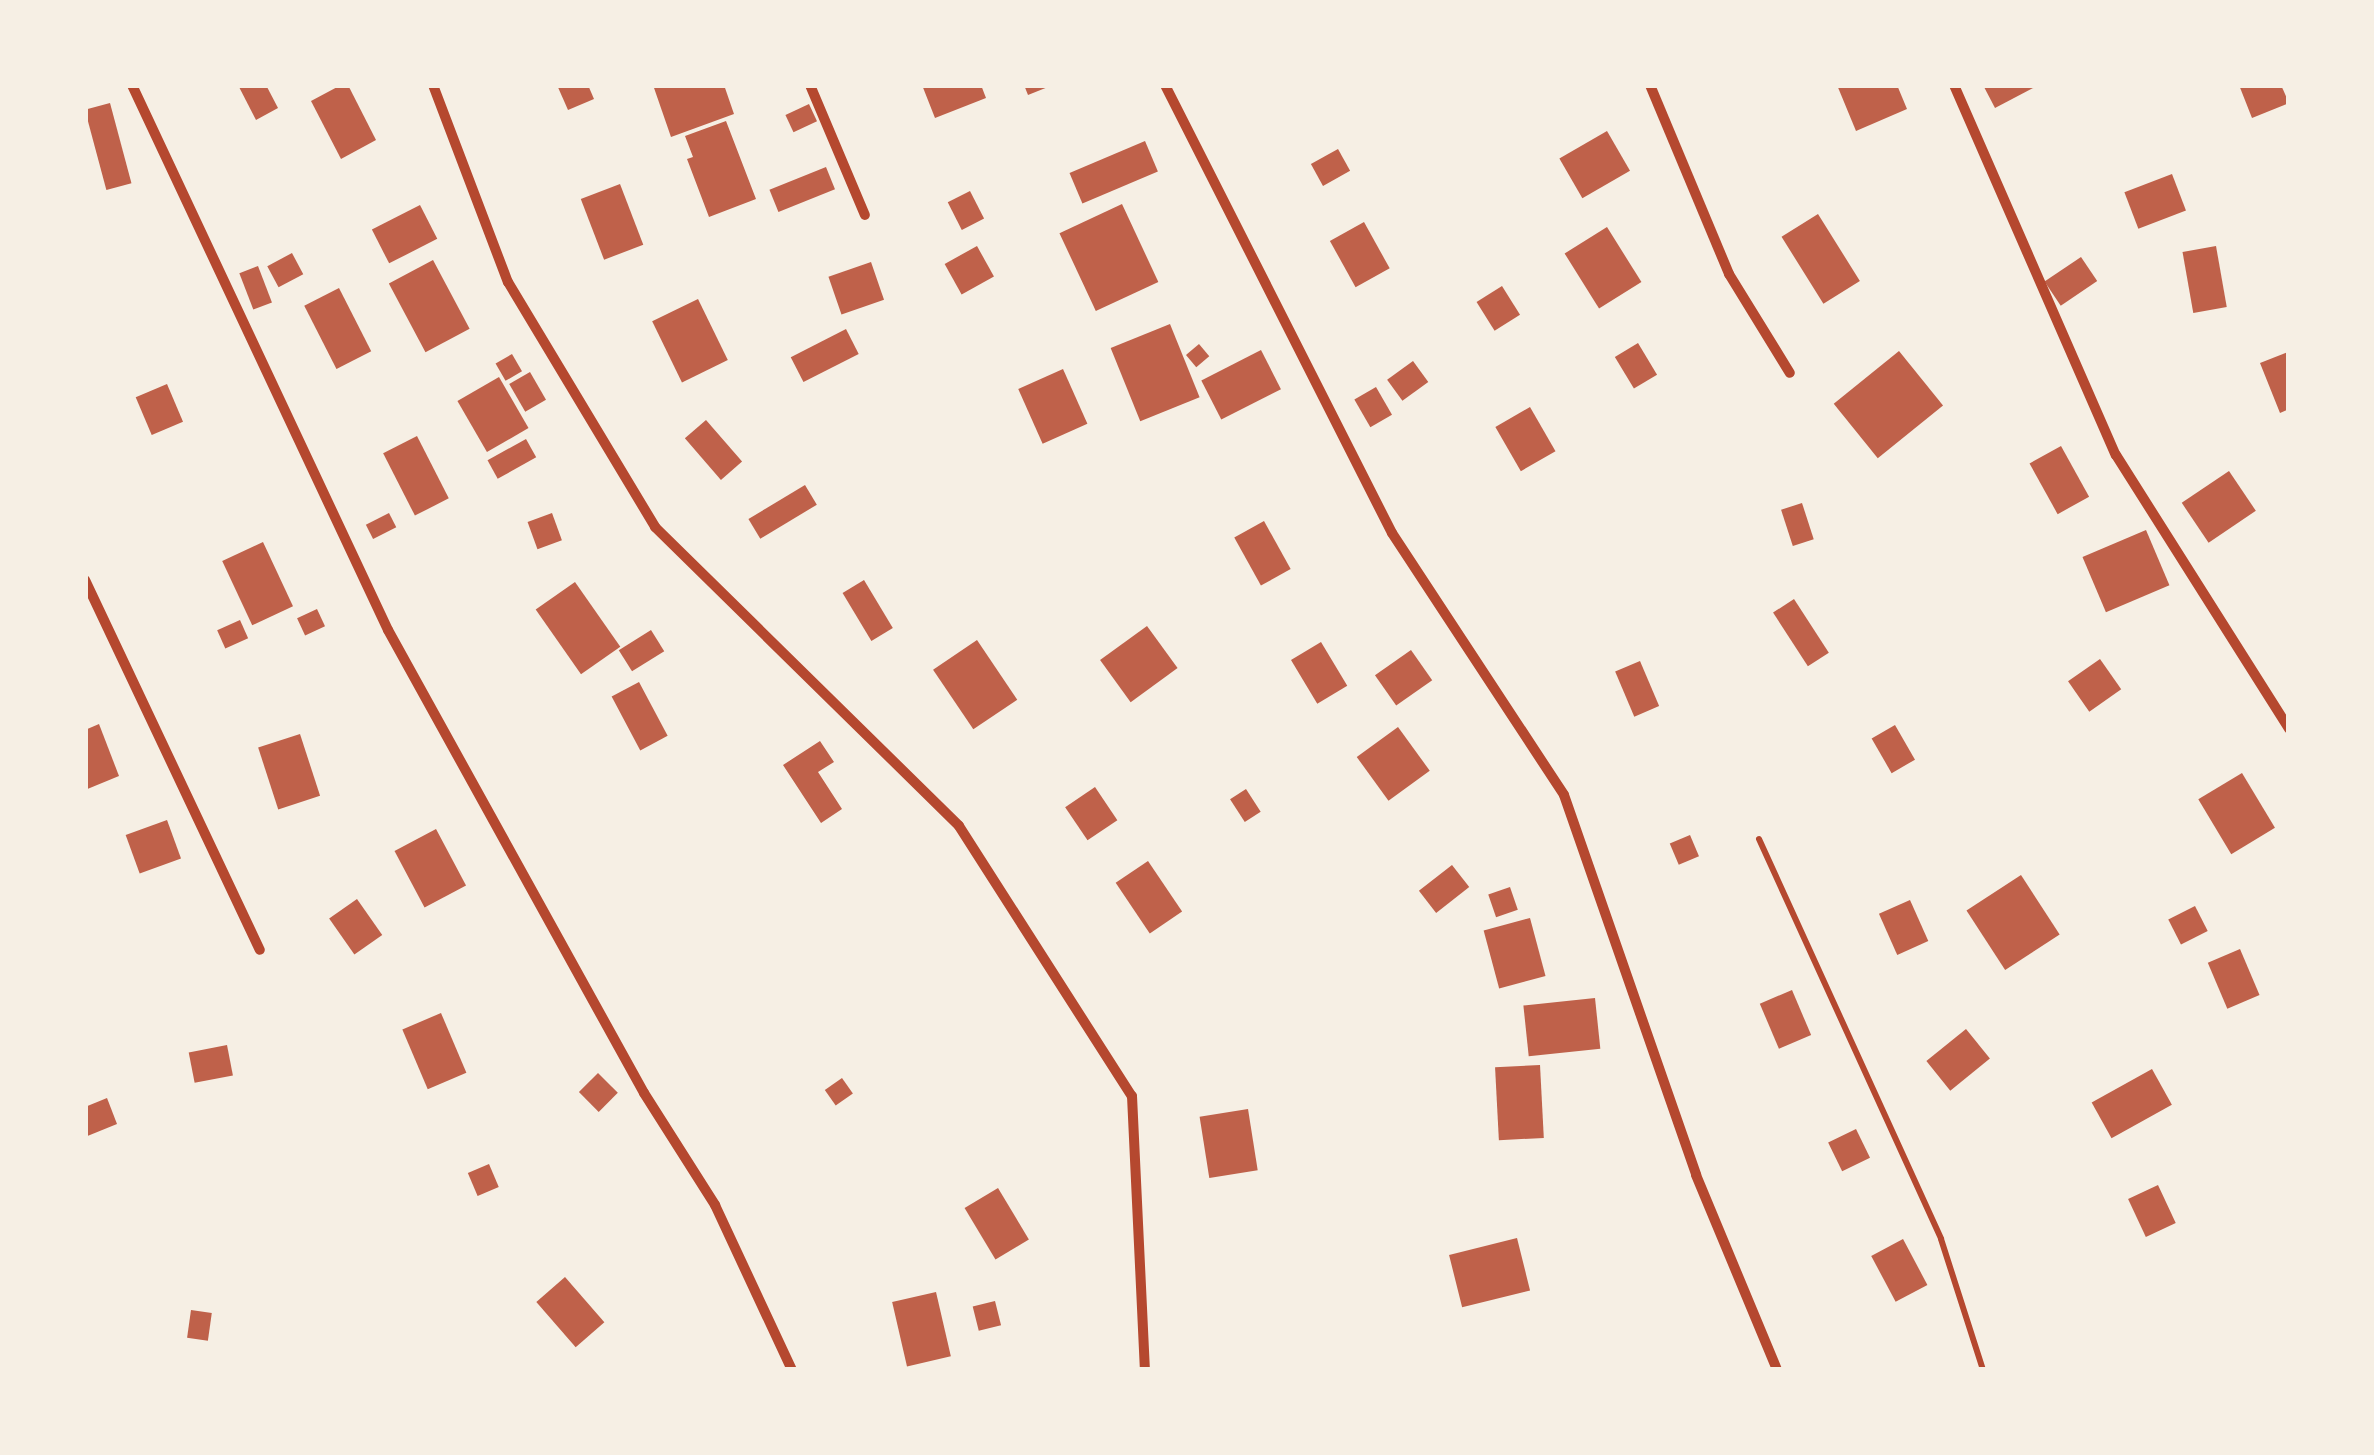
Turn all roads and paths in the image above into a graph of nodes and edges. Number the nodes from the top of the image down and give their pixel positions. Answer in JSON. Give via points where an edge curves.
{"nodes":[{"id":1,"x":132,"y":85,"type":"edge"},
{"id":2,"x":434,"y":85,"type":"edge"},
{"id":3,"x":810,"y":85,"type":"edge"},
{"id":4,"x":1164,"y":85,"type":"edge"},
{"id":5,"x":1650,"y":85,"type":"edge"},
{"id":6,"x":1954,"y":85,"type":"edge"},
{"id":7,"x":865,"y":215,"type":"dead end"},
{"id":8,"x":1790,"y":373,"type":"dead end"},
{"id":9,"x":85,"y":580,"type":"edge"},
{"id":10,"x":2289,"y":729,"type":"edge"},
{"id":11,"x":1759,"y":839,"type":"dead end"},
{"id":12,"x":260,"y":950,"type":"dead end"},
{"id":13,"x":792,"y":1370,"type":"edge"},
{"id":14,"x":1145,"y":1370,"type":"edge"},
{"id":15,"x":1776,"y":1370,"type":"edge"},
{"id":16,"x":1983,"y":1370,"type":"edge"}],
"edges":[{"from":1,"to":13,"type":"street","via":[[388,630],[644,1093],[714,1205]]},
{"from":2,"to":14,"type":"street","via":[[508,282],[655,527],[959,826],[1132,1096]]},
{"from":3,"to":7,"type":"street"},
{"from":4,"to":15,"type":"street","via":[[1392,534],[1564,795],[1689,1156]]},
{"from":5,"to":8,"type":"street","via":[[1729,274]]},
{"from":6,"to":10,"type":"street","via":[[2116,455]]},
{"from":9,"to":12,"type":"street"},
{"from":11,"to":16,"type":"path","via":[[1941,1239]]}]}
